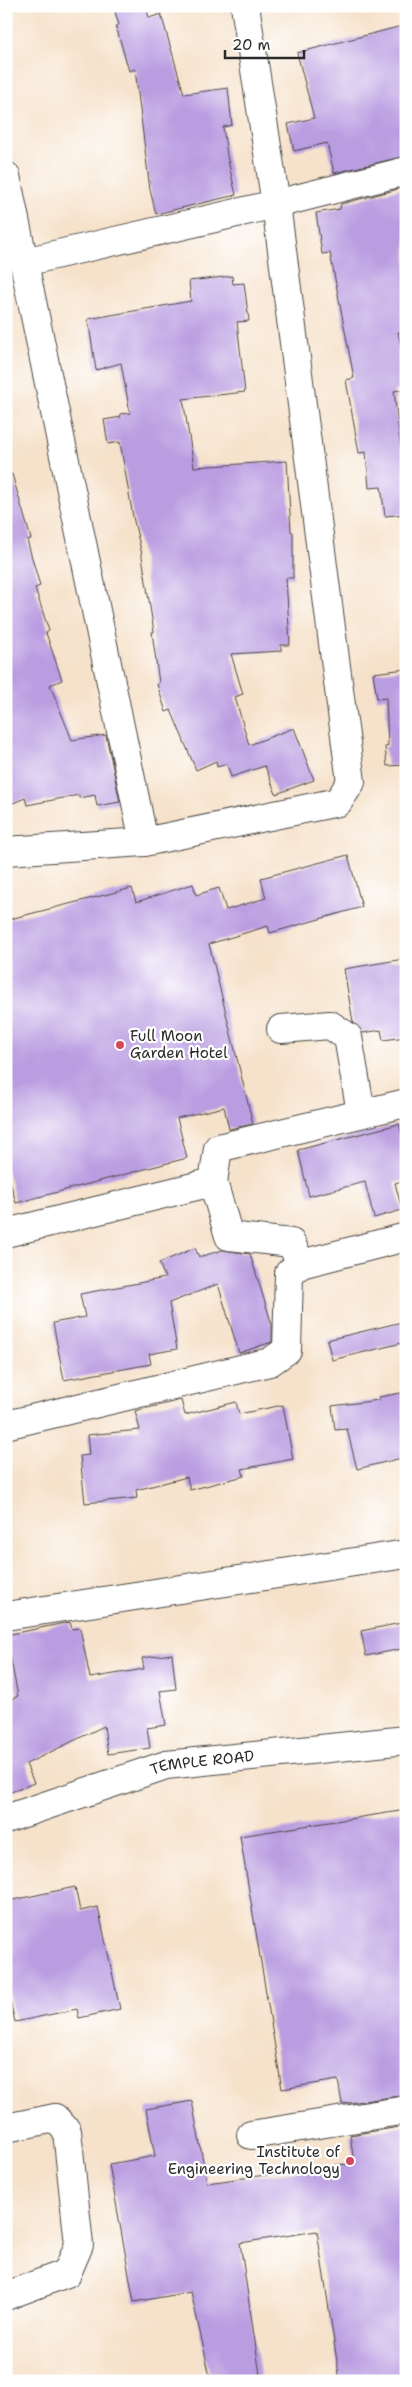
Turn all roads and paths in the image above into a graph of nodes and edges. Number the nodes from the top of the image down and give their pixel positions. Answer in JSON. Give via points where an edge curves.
{"nodes":[{"id":1,"x":245,"y":6,"type":"edge"},
{"id":2,"x":406,"y":171,"type":"edge"},
{"id":3,"x":6,"y":176,"type":"edge"},
{"id":4,"x":276,"y":204,"type":"junction"},
{"id":5,"x":24,"y":262,"type":"junction"},
{"id":6,"x":144,"y":842,"type":"junction"},
{"id":7,"x":6,"y":851,"type":"edge"},
{"id":8,"x":281,"y":1030,"type":"dead end"},
{"id":9,"x":406,"y":1103,"type":"edge"},
{"id":10,"x":361,"y":1113,"type":"junction"},
{"id":11,"x":214,"y":1182,"type":"junction"},
{"id":12,"x":6,"y":1233,"type":"edge"},
{"id":13,"x":406,"y":1237,"type":"edge"},
{"id":14,"x":301,"y":1264,"type":"junction"},
{"id":15,"x":6,"y":1425,"type":"edge"},
{"id":16,"x":406,"y":1554,"type":"edge"},
{"id":17,"x":6,"y":1616,"type":"edge"},
{"id":18,"x":406,"y":1740,"type":"edge"},
{"id":19,"x":6,"y":1819,"type":"edge"},
{"id":20,"x":406,"y":2110,"type":"edge"},
{"id":21,"x":6,"y":2128,"type":"edge"},
{"id":22,"x":251,"y":2135,"type":"dead end"},
{"id":23,"x":6,"y":2296,"type":"edge"}],
"edges":[{"from":1,"to":4,"type":"street"},
{"from":2,"to":4,"type":"street"},
{"from":3,"to":5,"type":"street"},
{"from":4,"to":5,"type":"street"},
{"from":4,"to":6,"type":"street","via":[[351,782],[338,802]]},
{"from":5,"to":6,"type":"street"},
{"from":6,"to":7,"type":"street"},
{"from":8,"to":10,"type":"street","via":[[330,1025],[348,1037]]},
{"from":9,"to":10,"type":"street"},
{"from":10,"to":11,"type":"street","via":[[218,1148]]},
{"from":11,"to":12,"type":"street"},
{"from":11,"to":14,"type":"street","via":[[229,1236],[291,1243]]},
{"from":13,"to":14,"type":"street"},
{"from":14,"to":15,"type":"street","via":[[289,1273],[287,1350],[270,1362]]},
{"from":16,"to":17,"type":"street"},
{"from":18,"to":19,"type":"street","name":"TEMPLE ROAD","via":[[166,1765]]},
{"from":20,"to":22,"type":"street"},
{"from":21,"to":23,"type":"street","via":[[55,2118],[67,2130],[79,2245],[67,2273]]}]}
